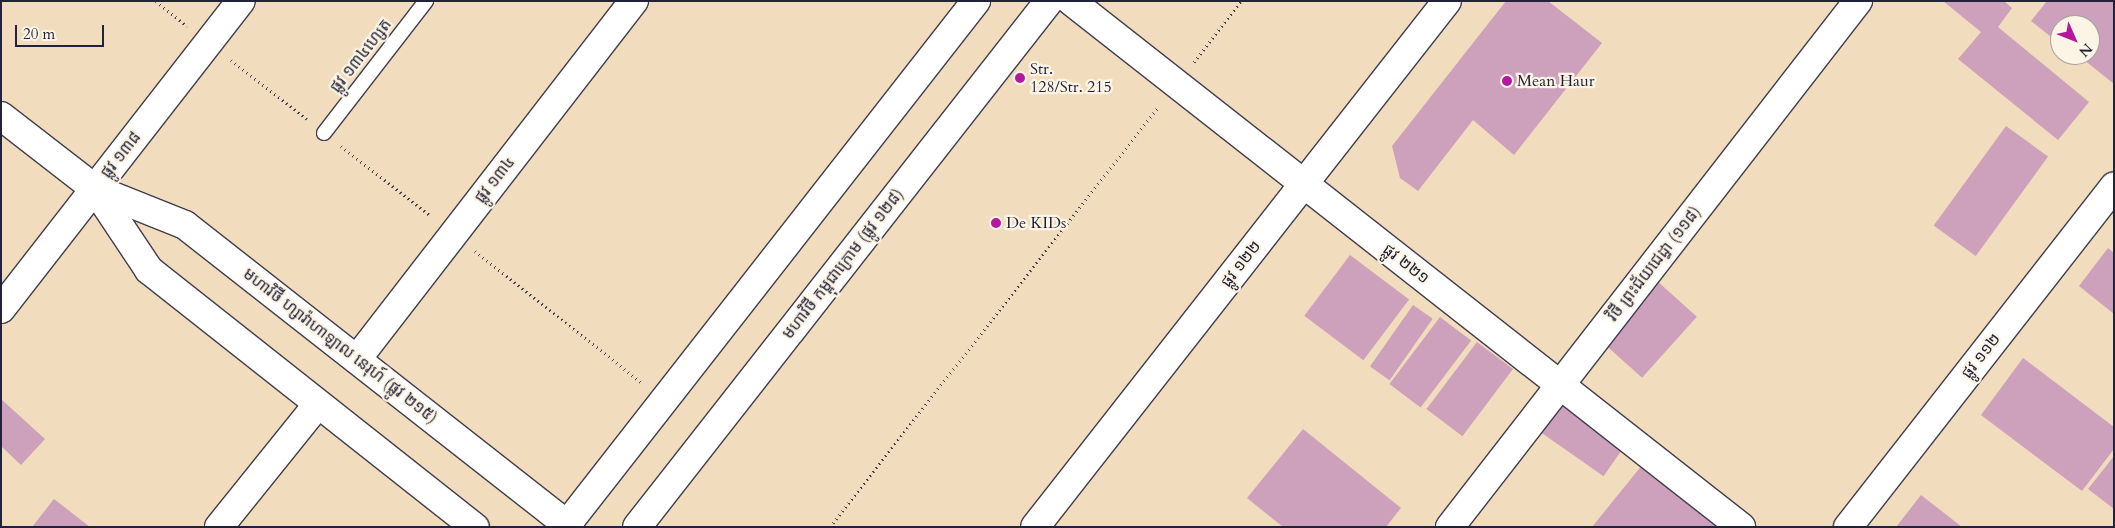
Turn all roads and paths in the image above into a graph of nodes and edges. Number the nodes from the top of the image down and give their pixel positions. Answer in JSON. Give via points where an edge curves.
{"nodes":[{"id":1,"x":156,"y":1,"type":"edge"},
{"id":2,"x":241,"y":1,"type":"edge"},
{"id":3,"x":426,"y":1,"type":"edge"},
{"id":4,"x":634,"y":1,"type":"edge"},
{"id":5,"x":976,"y":1,"type":"edge"},
{"id":6,"x":1049,"y":1,"type":"edge"},
{"id":7,"x":1071,"y":1,"type":"edge"},
{"id":8,"x":1241,"y":1,"type":"edge"},
{"id":9,"x":1447,"y":1,"type":"edge"},
{"id":10,"x":1858,"y":1,"type":"edge"},
{"id":11,"x":208,"y":43,"type":"junction"},
{"id":12,"x":1176,"y":84,"type":"junction"},
{"id":13,"x":1,"y":116,"type":"edge"},
{"id":14,"x":324,"y":133,"type":"junction"},
{"id":15,"x":1304,"y":184,"type":"junction"},
{"id":16,"x":2114,"y":186,"type":"edge"},
{"id":17,"x":95,"y":189,"type":"junction"},
{"id":18,"x":454,"y":234,"type":"junction"},
{"id":19,"x":1,"y":310,"type":"edge"},
{"id":20,"x":356,"y":359,"type":"junction"},
{"id":21,"x":1560,"y":385,"type":"junction"},
{"id":22,"x":663,"y":401,"type":"junction"},
{"id":23,"x":317,"y":405,"type":"junction"},
{"id":24,"x":833,"y":523,"type":"dead end"},
{"id":25,"x":472,"y":526,"type":"edge"},
{"id":26,"x":567,"y":526,"type":"edge"},
{"id":27,"x":219,"y":527,"type":"edge"},
{"id":28,"x":636,"y":527,"type":"edge"},
{"id":29,"x":1035,"y":527,"type":"edge"},
{"id":30,"x":1450,"y":527,"type":"edge"},
{"id":31,"x":1741,"y":527,"type":"edge"},
{"id":32,"x":1848,"y":527,"type":"edge"}],
"edges":[{"from":1,"to":11,"type":"path"},
{"from":2,"to":11,"type":"street","name":"ផ្លូវ ១៣៨"},
{"from":3,"to":14,"type":"lane","name":"ផ្លូវ ១៣៤ហ្សេត"},
{"from":4,"to":18,"type":"street","name":"ផ្លូវ ១៣៤"},
{"from":5,"to":22,"type":"street"},
{"from":6,"to":28,"type":"street","name":"មហាវិថី កម្ពុជាក្រោម (ផ្លូវ ១២៨)"},
{"from":7,"to":12,"type":"street","name":"ផ្លូវ ២២១"},
{"from":8,"to":12,"type":"path"},
{"from":9,"to":15,"type":"street","name":"ផ្លូវ ១២២"},
{"from":10,"to":21,"type":"street","name":"វិថី ព្រះជ័យជេដ្ធា (១១៨)"},
{"from":11,"to":14,"type":"path"},
{"from":11,"to":17,"type":"street","name":"ផ្លូវ ១៣៨"},
{"from":12,"to":15,"type":"street","name":"ផ្លូវ ២២១"},
{"from":12,"to":24,"type":"path"},
{"from":13,"to":17,"type":"street","name":"មហាវិថី ហ្សាវ៉ាហាឡាល នេរុហ៍ (ផ្លូវ ២១៥)"},
{"from":14,"to":18,"type":"path"},
{"from":15,"to":21,"type":"street","name":"ផ្លូវ ២២១"},
{"from":15,"to":29,"type":"street","name":"ផ្លូវ ១២២"},
{"from":16,"to":32,"type":"street","name":"ផ្លូវ ១១២"},
{"from":17,"to":19,"type":"street","name":"ផ្លូវ ១៣៨"},
{"from":17,"to":20,"type":"street","name":"មហាវិថី ហ្សាវ៉ាហាឡាល នេរុហ៍ (ផ្លូវ ២១៥)","via":[[185,225]]},
{"from":17,"to":23,"type":"street","name":"មហាវិថី ហ្សាវ៉ាហាឡាល នេរុហ៍ (ផ្លូវ ២១៥)","via":[[149,270]]},
{"from":18,"to":20,"type":"street","name":"ផ្លូវ ១៣៤"},
{"from":18,"to":22,"type":"path"},
{"from":20,"to":26,"type":"street","name":"មហាវិថី ហ្សាវ៉ាហាឡាល នេរុហ៍ (ផ្លូវ ២១៥)"},
{"from":21,"to":30,"type":"street","name":"វិថី ព្រះជ័យជេដ្ធា (១១៨)"},
{"from":21,"to":31,"type":"street","name":"ផ្លូវ ២២១"},
{"from":22,"to":26,"type":"street"},
{"from":23,"to":25,"type":"street","name":"មហាវិថី ហ្សាវ៉ាហាឡាល នេរុហ៍ (ផ្លូវ ២១៥)"},
{"from":23,"to":27,"type":"street"}]}
